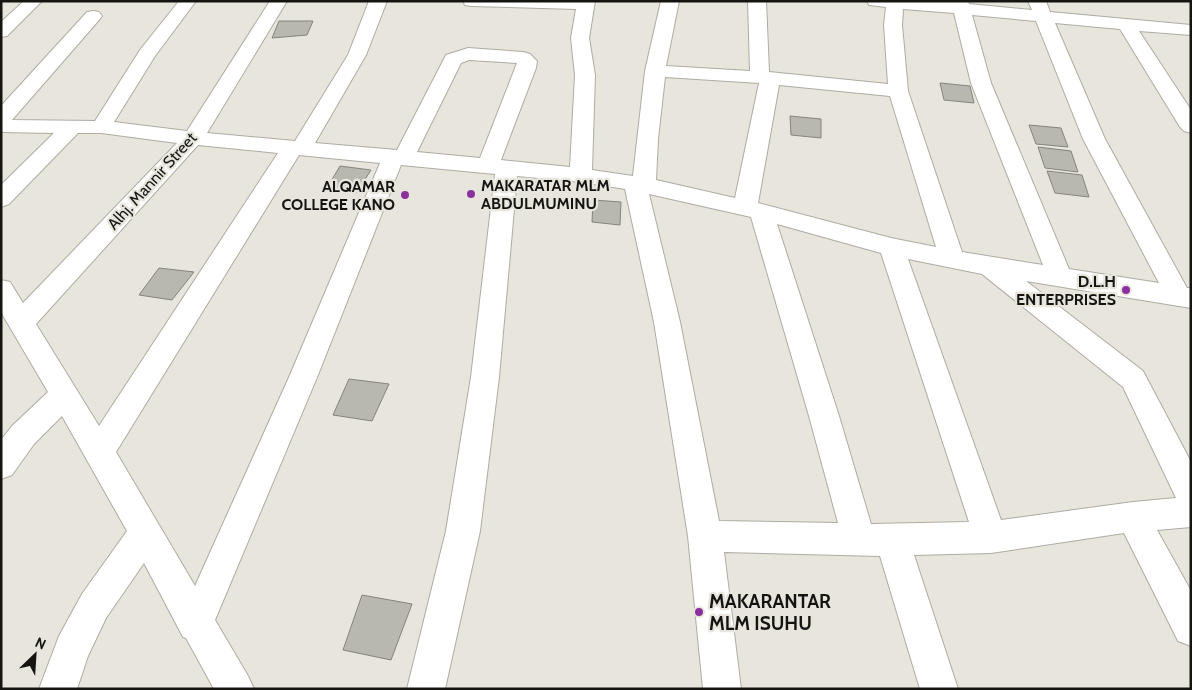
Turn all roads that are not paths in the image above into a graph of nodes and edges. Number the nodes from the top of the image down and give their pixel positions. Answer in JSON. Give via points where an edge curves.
{"nodes":[{"id":1,"x":34,"y":1,"type":"edge"},
{"id":2,"x":188,"y":1,"type":"edge"},
{"id":3,"x":279,"y":1,"type":"edge"},
{"id":4,"x":378,"y":1,"type":"edge"},
{"id":5,"x":471,"y":1,"type":"edge"},
{"id":6,"x":670,"y":1,"type":"edge"},
{"id":7,"x":757,"y":1,"type":"edge"},
{"id":8,"x":875,"y":1,"type":"edge"},
{"id":9,"x":895,"y":2,"type":"edge"},
{"id":10,"x":585,"y":3,"type":"edge"},
{"id":11,"x":961,"y":5,"type":"edge"},
{"id":12,"x":1040,"y":8,"type":"edge"},
{"id":13,"x":93,"y":16,"type":"dead end"},
{"id":14,"x":1132,"y":20,"type":"junction"},
{"id":15,"x":1191,"y":30,"type":"edge"},
{"id":16,"x":1,"y":32,"type":"edge"},
{"id":17,"x":655,"y":71,"type":"junction"},
{"id":18,"x":765,"y":77,"type":"junction"},
{"id":19,"x":898,"y":91,"type":"junction"},
{"id":20,"x":1,"y":119,"type":"edge"},
{"id":21,"x":1,"y":126,"type":"edge"},
{"id":22,"x":72,"y":127,"type":"junction"},
{"id":23,"x":101,"y":127,"type":"junction"},
{"id":24,"x":1191,"y":127,"type":"edge"},
{"id":25,"x":193,"y":138,"type":"junction"},
{"id":26,"x":297,"y":148,"type":"junction"},
{"id":27,"x":399,"y":156,"type":"junction"},
{"id":28,"x":497,"y":167,"type":"junction"},
{"id":29,"x":581,"y":175,"type":"junction"},
{"id":30,"x":640,"y":185,"type":"junction"},
{"id":31,"x":1,"y":199,"type":"edge"},
{"id":32,"x":753,"y":211,"type":"junction"},
{"id":33,"x":891,"y":247,"type":"junction"},
{"id":34,"x":952,"y":258,"type":"junction"},
{"id":35,"x":990,"y":266,"type":"junction"},
{"id":36,"x":1060,"y":277,"type":"junction"},
{"id":37,"x":1185,"y":297,"type":"edge"},
{"id":38,"x":9,"y":309,"type":"edge"},
{"id":39,"x":65,"y":394,"type":"junction"},
{"id":40,"x":99,"y":452,"type":"junction"},
{"id":41,"x":1,"y":465,"type":"edge"},
{"id":42,"x":1191,"y":495,"type":"edge"},
{"id":43,"x":1191,"y":512,"type":"edge"},
{"id":44,"x":1133,"y":517,"type":"junction"},
{"id":45,"x":144,"y":533,"type":"junction"},
{"id":46,"x":705,"y":536,"type":"junction"},
{"id":47,"x":991,"y":537,"type":"junction"},
{"id":48,"x":875,"y":539,"type":"junction"},
{"id":49,"x":196,"y":624,"type":"junction"},
{"id":50,"x":1191,"y":628,"type":"edge"},
{"id":51,"x":58,"y":689,"type":"edge"},
{"id":52,"x":235,"y":689,"type":"edge"},
{"id":53,"x":426,"y":689,"type":"edge"},
{"id":54,"x":722,"y":689,"type":"edge"},
{"id":55,"x":939,"y":689,"type":"edge"}],
"edges":[{"from":1,"to":16,"type":"street"},
{"from":2,"to":23,"type":"street","via":[[147,54]]},
{"from":3,"to":25,"type":"street","name":"Alhj. Mannir Street"},
{"from":4,"to":26,"type":"street","via":[[357,55]]},
{"from":5,"to":10,"type":"street"},
{"from":6,"to":17,"type":"street"},
{"from":7,"to":18,"type":"street"},
{"from":8,"to":9,"type":"street"},
{"from":9,"to":11,"type":"street"},
{"from":9,"to":19,"type":"street","via":[[893,32]]},
{"from":10,"to":29,"type":"street","via":[[580,38],[586,75]]},
{"from":11,"to":12,"type":"street"},
{"from":11,"to":36,"type":"street","via":[[981,83]]},
{"from":12,"to":14,"type":"street"},
{"from":12,"to":37,"type":"street","via":[[1094,139]]},
{"from":13,"to":20,"type":"street"},
{"from":14,"to":15,"type":"street"},
{"from":14,"to":24,"type":"street"},
{"from":17,"to":18,"type":"street"},
{"from":17,"to":30,"type":"street"},
{"from":18,"to":19,"type":"street"},
{"from":18,"to":32,"type":"street"},
{"from":19,"to":34,"type":"street"},
{"from":21,"to":22,"type":"street"},
{"from":22,"to":23,"type":"street"},
{"from":22,"to":31,"type":"street"},
{"from":23,"to":25,"type":"street"},
{"from":25,"to":26,"type":"street"},
{"from":25,"to":38,"type":"street","name":"Alhj. Mannir Street"},
{"from":26,"to":27,"type":"street"},
{"from":26,"to":40,"type":"street"},
{"from":27,"to":28,"type":"street"},
{"from":27,"to":28,"type":"street","via":[[453,59],[468,54],[523,58],[527,61],[526,68]]},
{"from":27,"to":49,"type":"street"},
{"from":28,"to":29,"type":"street"},
{"from":28,"to":53,"type":"street","via":[[486,377],[463,531]]},
{"from":29,"to":30,"type":"street"},
{"from":30,"to":32,"type":"street"},
{"from":30,"to":46,"type":"street"},
{"from":32,"to":33,"type":"street"},
{"from":32,"to":48,"type":"street","via":[[824,416]]},
{"from":33,"to":34,"type":"street"},
{"from":33,"to":47,"type":"street"},
{"from":34,"to":35,"type":"street"},
{"from":35,"to":36,"type":"street"},
{"from":35,"to":42,"type":"street","via":[[1133,379]]},
{"from":36,"to":37,"type":"street"},
{"from":38,"to":39,"type":"street"},
{"from":39,"to":40,"type":"street"},
{"from":39,"to":41,"type":"street","via":[[23,435]]},
{"from":40,"to":45,"type":"street"},
{"from":43,"to":44,"type":"street"},
{"from":44,"to":47,"type":"street"},
{"from":44,"to":50,"type":"street"},
{"from":45,"to":49,"type":"street"},
{"from":45,"to":51,"type":"street","via":[[94,606],[72,649]]},
{"from":46,"to":48,"type":"street"},
{"from":46,"to":54,"type":"street"},
{"from":47,"to":48,"type":"street"},
{"from":48,"to":55,"type":"street"},
{"from":49,"to":52,"type":"street"}]}
